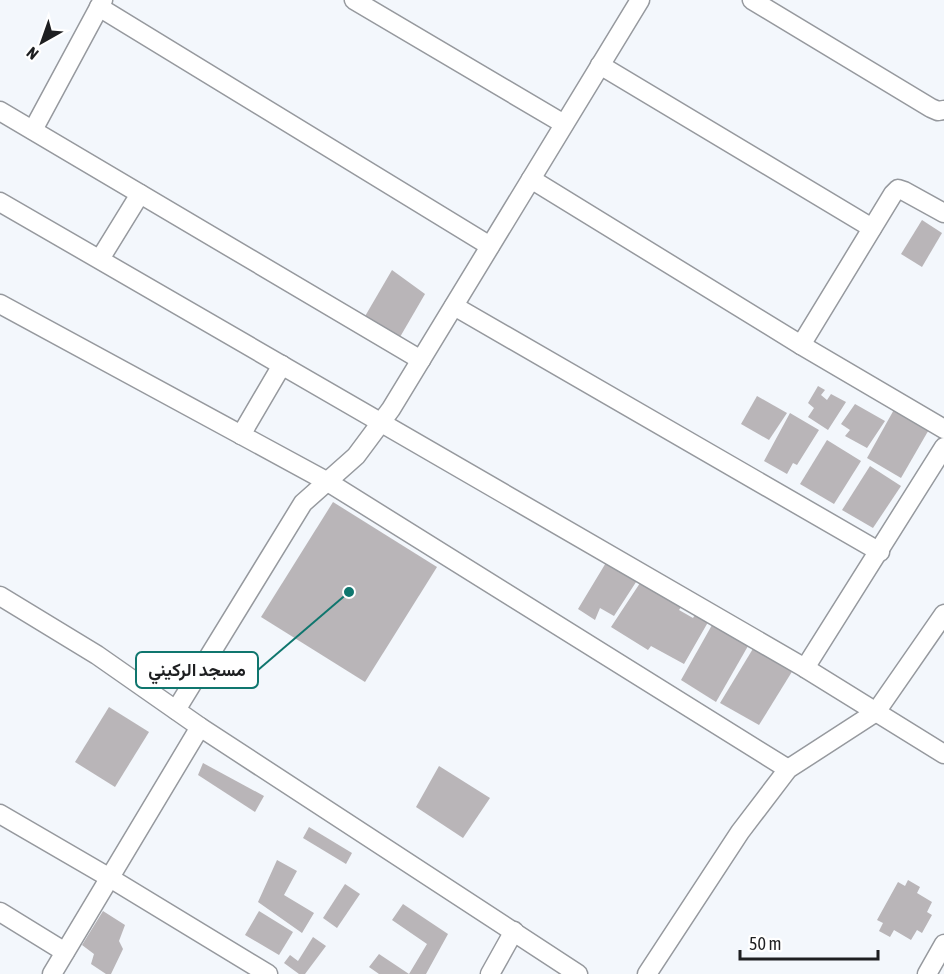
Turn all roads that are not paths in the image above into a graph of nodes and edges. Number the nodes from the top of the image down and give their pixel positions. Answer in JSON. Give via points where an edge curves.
{"nodes":[{"id":1,"x":354,"y":0,"type":"edge"},
{"id":2,"x":752,"y":0,"type":"edge"},
{"id":3,"x":632,"y":3,"type":"edge"},
{"id":4,"x":101,"y":4,"type":"edge"},
{"id":5,"x":600,"y":65,"type":"junction"},
{"id":6,"x":944,"y":110,"type":"edge"},
{"id":7,"x":0,"y":111,"type":"edge"},
{"id":8,"x":564,"y":124,"type":"junction"},
{"id":9,"x":33,"y":130,"type":"junction"},
{"id":10,"x":531,"y":179,"type":"junction"},
{"id":11,"x":140,"y":194,"type":"junction"},
{"id":12,"x":0,"y":202,"type":"edge"},
{"id":13,"x":944,"y":213,"type":"edge"},
{"id":14,"x":872,"y":228,"type":"junction"},
{"id":15,"x":490,"y":246,"type":"junction"},
{"id":16,"x":100,"y":259,"type":"junction"},
{"id":17,"x":0,"y":304,"type":"edge"},
{"id":18,"x":454,"y":306,"type":"junction"},
{"id":19,"x":801,"y":345,"type":"junction"},
{"id":20,"x":421,"y":360,"type":"junction"},
{"id":21,"x":282,"y":365,"type":"junction"},
{"id":22,"x":382,"y":423,"type":"junction"},
{"id":23,"x":944,"y":429,"type":"edge"},
{"id":24,"x":241,"y":435,"type":"junction"},
{"id":25,"x":944,"y":447,"type":"edge"},
{"id":26,"x":328,"y":482,"type":"junction"},
{"id":27,"x":880,"y":552,"type":"junction"},
{"id":28,"x":0,"y":596,"type":"edge"},
{"id":29,"x":944,"y":614,"type":"edge"},
{"id":30,"x":806,"y":669,"type":"junction"},
{"id":31,"x":176,"y":710,"type":"junction"},
{"id":32,"x":876,"y":712,"type":"junction"},
{"id":33,"x":200,"y":727,"type":"junction"},
{"id":34,"x":944,"y":754,"type":"edge"},
{"id":35,"x":788,"y":769,"type":"junction"},
{"id":36,"x":0,"y":814,"type":"edge"},
{"id":37,"x":110,"y":878,"type":"junction"},
{"id":38,"x":0,"y":912,"type":"edge"},
{"id":39,"x":514,"y":931,"type":"junction"},
{"id":40,"x":944,"y":944,"type":"edge"},
{"id":41,"x":65,"y":952,"type":"junction"},
{"id":42,"x":52,"y":974,"type":"edge"},
{"id":43,"x":268,"y":974,"type":"edge"},
{"id":44,"x":490,"y":974,"type":"edge"},
{"id":45,"x":578,"y":974,"type":"edge"},
{"id":46,"x":647,"y":974,"type":"edge"},
{"id":47,"x":927,"y":974,"type":"edge"}],
"edges":[{"from":1,"to":8,"type":"street"},
{"from":2,"to":6,"type":"street","via":[[931,108]]},
{"from":3,"to":5,"type":"street"},
{"from":4,"to":9,"type":"street"},
{"from":4,"to":15,"type":"street"},
{"from":5,"to":8,"type":"street"},
{"from":5,"to":14,"type":"street"},
{"from":7,"to":9,"type":"street"},
{"from":8,"to":10,"type":"street"},
{"from":9,"to":11,"type":"street"},
{"from":10,"to":15,"type":"street"},
{"from":10,"to":19,"type":"street"},
{"from":11,"to":16,"type":"street"},
{"from":11,"to":20,"type":"street"},
{"from":12,"to":16,"type":"street"},
{"from":13,"to":14,"type":"street","via":[[898,189]]},
{"from":14,"to":19,"type":"street"},
{"from":15,"to":18,"type":"street"},
{"from":16,"to":21,"type":"street"},
{"from":17,"to":24,"type":"street"},
{"from":18,"to":20,"type":"street"},
{"from":18,"to":27,"type":"street"},
{"from":19,"to":23,"type":"street"},
{"from":20,"to":22,"type":"street"},
{"from":21,"to":22,"type":"street"},
{"from":21,"to":24,"type":"street"},
{"from":22,"to":26,"type":"street","via":[[356,456]]},
{"from":22,"to":30,"type":"street"},
{"from":24,"to":26,"type":"street"},
{"from":25,"to":27,"type":"street"},
{"from":26,"to":31,"type":"street","via":[[303,503]]},
{"from":26,"to":35,"type":"street"},
{"from":27,"to":30,"type":"street"},
{"from":28,"to":31,"type":"street","via":[[97,655]]},
{"from":29,"to":32,"type":"street"},
{"from":30,"to":32,"type":"street"},
{"from":31,"to":33,"type":"street"},
{"from":32,"to":34,"type":"street"},
{"from":32,"to":35,"type":"street"},
{"from":33,"to":37,"type":"street"},
{"from":33,"to":39,"type":"street"},
{"from":35,"to":46,"type":"street","via":[[740,832]]},
{"from":36,"to":37,"type":"street"},
{"from":37,"to":41,"type":"street"},
{"from":37,"to":43,"type":"street"},
{"from":38,"to":41,"type":"street"},
{"from":39,"to":44,"type":"street"},
{"from":39,"to":45,"type":"street"},
{"from":40,"to":47,"type":"street"},
{"from":41,"to":42,"type":"street"}]}
